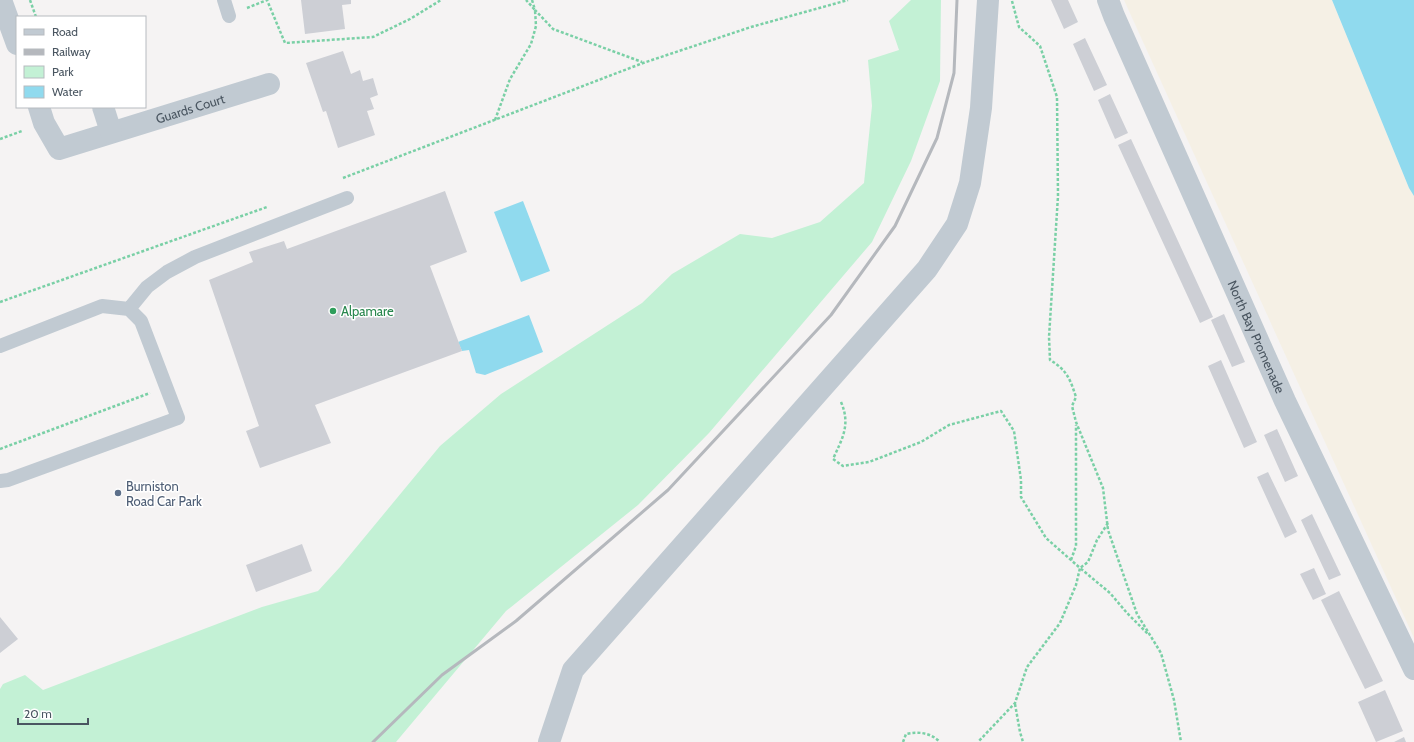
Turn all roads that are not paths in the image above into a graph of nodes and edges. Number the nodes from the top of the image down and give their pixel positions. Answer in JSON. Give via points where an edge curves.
{"nodes":[{"id":1,"x":1,"y":0,"type":"edge"},
{"id":2,"x":224,"y":0,"type":"edge"},
{"id":3,"x":988,"y":0,"type":"edge"},
{"id":4,"x":1108,"y":0,"type":"edge"},
{"id":5,"x":229,"y":16,"type":"road end"},
{"id":6,"x":16,"y":41,"type":"edge"},
{"id":7,"x":269,"y":84,"type":"dead end"},
{"id":8,"x":39,"y":108,"type":"edge"},
{"id":9,"x":103,"y":108,"type":"edge"},
{"id":10,"x":111,"y":132,"type":"junction"},
{"id":11,"x":347,"y":198,"type":"dead end"},
{"id":12,"x":129,"y":309,"type":"junction"},
{"id":13,"x":0,"y":346,"type":"edge"},
{"id":14,"x":0,"y":481,"type":"edge"},
{"id":15,"x":1414,"y":669,"type":"edge"},
{"id":16,"x":549,"y":742,"type":"edge"}],
"edges":[{"from":1,"to":6,"type":"street"},
{"from":2,"to":5,"type":"lane"},
{"from":3,"to":16,"type":"street","via":[[981,108],[970,183],[957,224],[928,269],[573,670]]},
{"from":4,"to":15,"type":"street","name":"North Bay Promenade","via":[[1285,401]]},
{"from":7,"to":10,"type":"street","name":"Guards Court"},
{"from":8,"to":10,"type":"street","name":"Guards Court","via":[[44,123],[60,149]]},
{"from":9,"to":10,"type":"street"},
{"from":11,"to":12,"type":"lane","via":[[195,257],[167,272],[147,287]]},
{"from":12,"to":13,"type":"lane","via":[[102,306]]},
{"from":12,"to":14,"type":"lane","via":[[141,320],[178,418]]}]}
